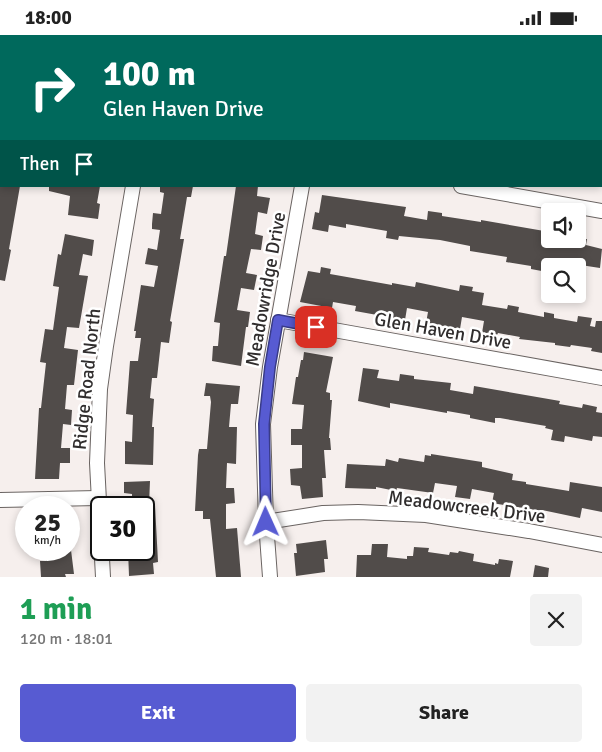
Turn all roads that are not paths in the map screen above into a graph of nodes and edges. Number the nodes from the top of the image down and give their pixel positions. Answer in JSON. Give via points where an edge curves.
{"nodes":[{"id":1,"x":133,"y":187,"type":"edge"},
{"id":2,"x":302,"y":187,"type":"edge"},
{"id":3,"x":467,"y":187,"type":"edge"},
{"id":4,"x":602,"y":211,"type":"edge"},
{"id":5,"x":278,"y":320,"type":"junction"},
{"id":6,"x":602,"y":378,"type":"edge"},
{"id":7,"x":98,"y":496,"type":"edge"},
{"id":8,"x":90,"y":499,"type":"edge"},
{"id":9,"x":0,"y":500,"type":"edge"},
{"id":10,"x":266,"y":522,"type":"junction"},
{"id":11,"x":602,"y":545,"type":"edge"},
{"id":12,"x":102,"y":561,"type":"edge"},
{"id":13,"x":103,"y":577,"type":"edge"},
{"id":14,"x":270,"y":577,"type":"edge"}],
"edges":[{"from":1,"to":7,"type":"street","name":"Ridge Road North","via":[[100,389]]},
{"from":2,"to":5,"type":"street","name":"Meadowridge Drive"},
{"from":3,"to":4,"type":"street"},
{"from":5,"to":6,"type":"street","name":"Glen Haven Drive"},
{"from":5,"to":10,"type":"street","name":"Meadowridge Drive","via":[[264,424]]},
{"from":8,"to":9,"type":"street"},
{"from":10,"to":11,"type":"street","name":"Meadowcreek Drive","via":[[323,513],[426,515]]},
{"from":10,"to":14,"type":"street","name":"Meadowridge Drive"},
{"from":12,"to":13,"type":"street","name":"Ridge Road North"}]}
